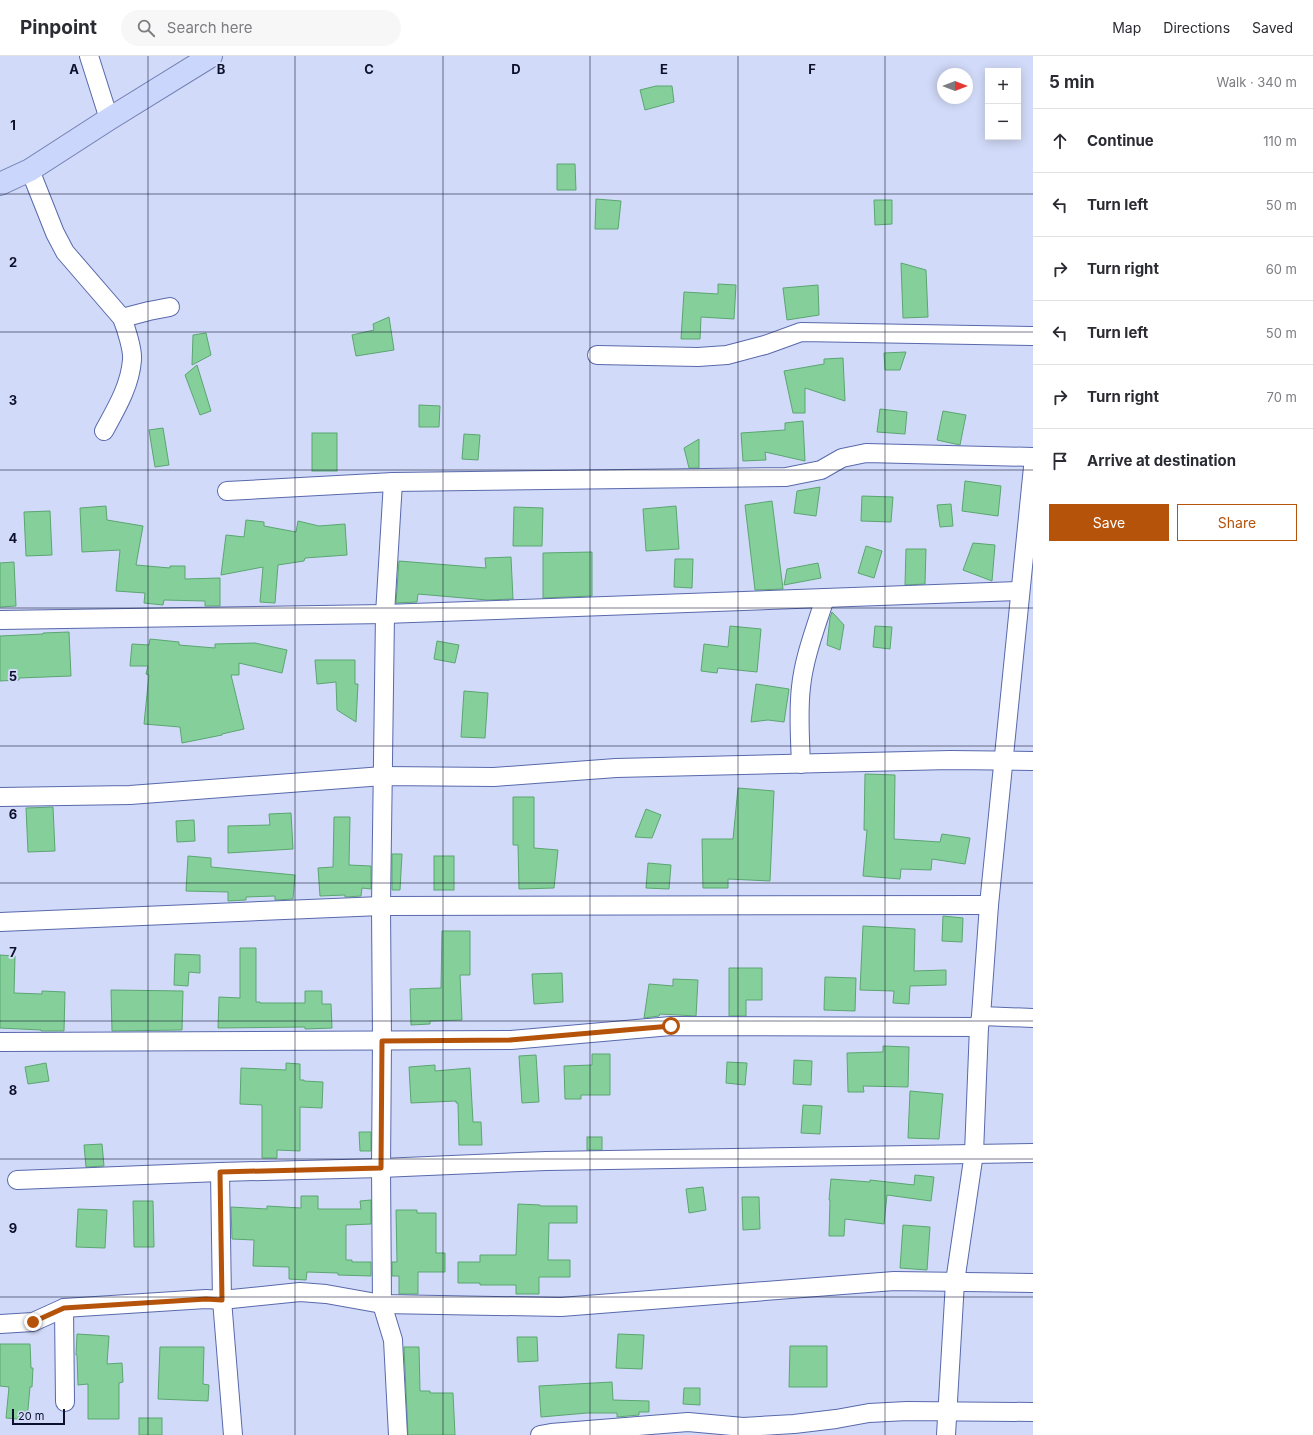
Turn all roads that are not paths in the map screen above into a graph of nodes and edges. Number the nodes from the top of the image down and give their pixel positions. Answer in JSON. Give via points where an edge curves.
{"nodes":[{"id":1,"x":89,"y":56,"type":"edge"},
{"id":2,"x":211,"y":56,"type":"edge"},
{"id":3,"x":109,"y":119,"type":"junction"},
{"id":4,"x":30,"y":170,"type":"junction"},
{"id":5,"x":0,"y":184,"type":"edge"},
{"id":6,"x":170,"y":307,"type":"dead end"},
{"id":7,"x":122,"y":318,"type":"junction"},
{"id":8,"x":1033,"y":336,"type":"edge"},
{"id":9,"x":597,"y":355,"type":"dead end"},
{"id":10,"x":104,"y":432,"type":"dead end"},
{"id":11,"x":1033,"y":457,"type":"edge"},
{"id":12,"x":1033,"y":467,"type":"edge"},
{"id":13,"x":393,"y":482,"type":"junction"},
{"id":14,"x":227,"y":491,"type":"dead end"},
{"id":15,"x":1020,"y":591,"type":"junction"},
{"id":16,"x":825,"y":598,"type":"junction"},
{"id":17,"x":385,"y":614,"type":"junction"},
{"id":18,"x":0,"y":620,"type":"edge"},
{"id":19,"x":1033,"y":761,"type":"edge"},
{"id":20,"x":1003,"y":762,"type":"junction"},
{"id":21,"x":801,"y":764,"type":"junction"},
{"id":22,"x":383,"y":776,"type":"junction"},
{"id":23,"x":0,"y":797,"type":"edge"},
{"id":24,"x":989,"y":905,"type":"junction"},
{"id":25,"x":381,"y":906,"type":"junction"},
{"id":26,"x":0,"y":922,"type":"edge"},
{"id":27,"x":1033,"y":1018,"type":"edge"},
{"id":28,"x":980,"y":1021,"type":"junction"},
{"id":29,"x":382,"y":1041,"type":"junction"},
{"id":30,"x":0,"y":1042,"type":"edge"},
{"id":31,"x":974,"y":1153,"type":"junction"},
{"id":32,"x":1033,"y":1153,"type":"edge"},
{"id":33,"x":381,"y":1168,"type":"junction"},
{"id":34,"x":220,"y":1172,"type":"junction"},
{"id":35,"x":17,"y":1180,"type":"dead end"},
{"id":36,"x":955,"y":1282,"type":"junction"},
{"id":37,"x":1033,"y":1283,"type":"edge"},
{"id":38,"x":222,"y":1300,"type":"junction"},
{"id":39,"x":382,"y":1304,"type":"junction"},
{"id":40,"x":64,"y":1308,"type":"junction"},
{"id":41,"x":0,"y":1324,"type":"edge"},
{"id":42,"x":65,"y":1402,"type":"dead end"},
{"id":43,"x":948,"y":1411,"type":"junction"},
{"id":44,"x":1033,"y":1412,"type":"edge"},
{"id":45,"x":233,"y":1435,"type":"edge"},
{"id":46,"x":398,"y":1435,"type":"edge"},
{"id":47,"x":540,"y":1435,"type":"edge"},
{"id":48,"x":946,"y":1435,"type":"edge"}],
"edges":[{"from":1,"to":3,"type":"street"},
{"from":2,"to":3,"type":"main road"},
{"from":3,"to":4,"type":"main road"},
{"from":4,"to":5,"type":"main road"},
{"from":4,"to":7,"type":"street","via":[[65,252]]},
{"from":6,"to":7,"type":"street"},
{"from":7,"to":10,"type":"street","via":[[132,359],[128,383]]},
{"from":8,"to":9,"type":"street","via":[[800,332],[727,355]]},
{"from":11,"to":13,"type":"street","via":[[866,453],[842,458],[822,470],[786,477]]},
{"from":12,"to":15,"type":"street"},
{"from":13,"to":14,"type":"street"},
{"from":13,"to":17,"type":"street"},
{"from":15,"to":16,"type":"street"},
{"from":15,"to":20,"type":"street"},
{"from":16,"to":17,"type":"street"},
{"from":16,"to":21,"type":"street","via":[[800,686]]},
{"from":17,"to":18,"type":"street"},
{"from":17,"to":22,"type":"street"},
{"from":19,"to":20,"type":"street"},
{"from":20,"to":21,"type":"street","via":[[950,760]]},
{"from":20,"to":24,"type":"street"},
{"from":21,"to":22,"type":"street","via":[[616,768],[494,777]]},
{"from":22,"to":23,"type":"street","via":[[130,795]]},
{"from":22,"to":25,"type":"street"},
{"from":24,"to":25,"type":"street"},
{"from":24,"to":28,"type":"street"},
{"from":25,"to":26,"type":"street"},
{"from":25,"to":29,"type":"street"},
{"from":27,"to":28,"type":"street"},
{"from":28,"to":29,"type":"street","via":[[671,1026],[510,1040]]},
{"from":28,"to":31,"type":"street"},
{"from":29,"to":30,"type":"street"},
{"from":29,"to":33,"type":"street"},
{"from":31,"to":32,"type":"street"},
{"from":31,"to":33,"type":"street","via":[[546,1160]]},
{"from":31,"to":36,"type":"street"},
{"from":33,"to":34,"type":"street"},
{"from":33,"to":39,"type":"street"},
{"from":34,"to":35,"type":"street"},
{"from":34,"to":38,"type":"street"},
{"from":36,"to":37,"type":"street"},
{"from":36,"to":39,"type":"street","via":[[894,1281],[561,1307]]},
{"from":36,"to":43,"type":"street"},
{"from":38,"to":39,"type":"street","via":[[300,1292]]},
{"from":38,"to":40,"type":"street"},
{"from":38,"to":45,"type":"street"},
{"from":39,"to":46,"type":"street","via":[[393,1340]]},
{"from":40,"to":41,"type":"street","via":[[33,1322]]},
{"from":40,"to":42,"type":"street"},
{"from":43,"to":44,"type":"street"},
{"from":43,"to":47,"type":"street","via":[[869,1413],[794,1424],[743,1427],[688,1422]]},
{"from":43,"to":48,"type":"street"}]}
